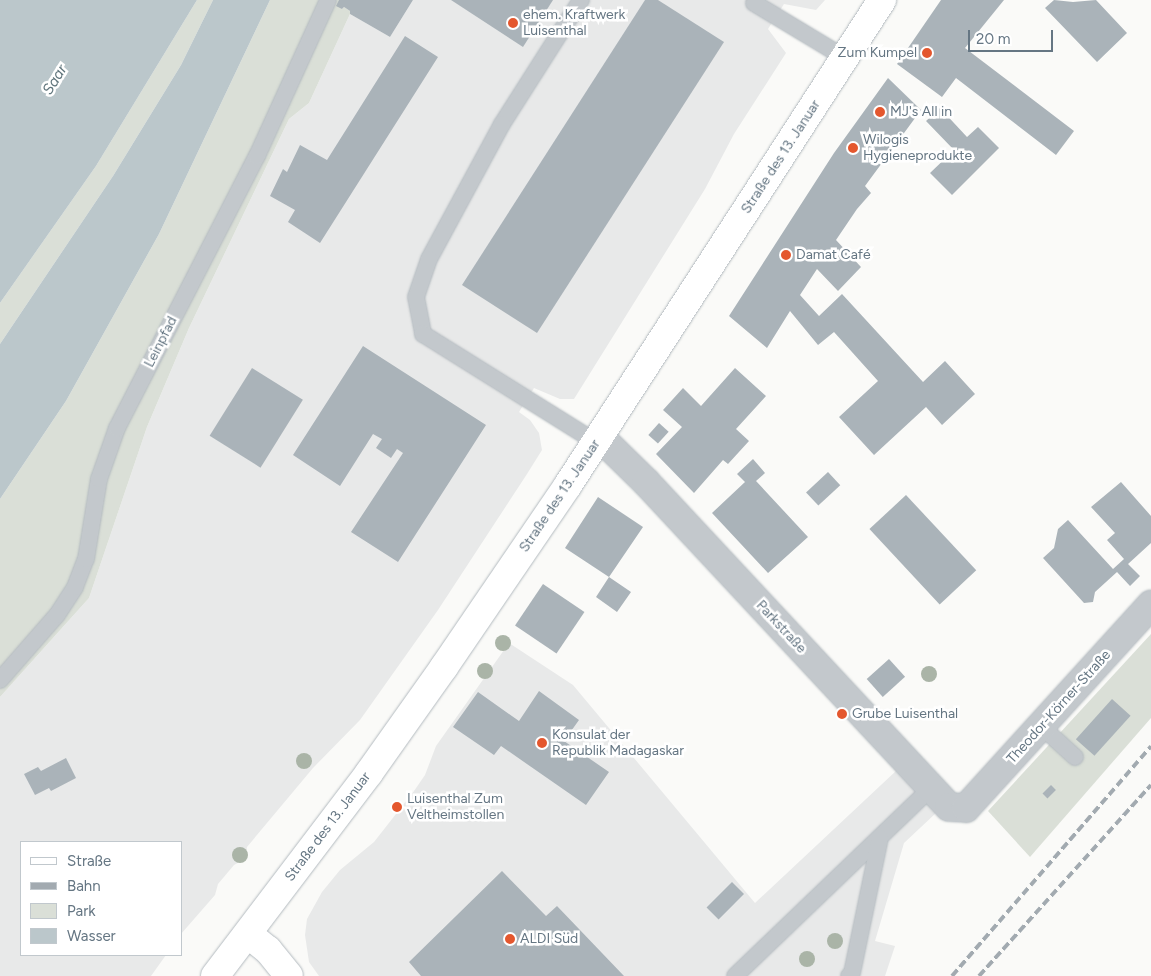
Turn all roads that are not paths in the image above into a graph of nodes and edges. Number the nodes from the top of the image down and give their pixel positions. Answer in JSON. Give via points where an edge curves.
{"nodes":[{"id":1,"x":328,"y":0,"type":"edge"},
{"id":2,"x":582,"y":0,"type":"edge"},
{"id":3,"x":882,"y":0,"type":"edge"},
{"id":4,"x":754,"y":3,"type":"dead end"},
{"id":5,"x":845,"y":58,"type":"junction"},
{"id":6,"x":598,"y":440,"type":"junction"},
{"id":7,"x":1151,"y":606,"type":"edge"},
{"id":8,"x":0,"y":680,"type":"edge"},
{"id":9,"x":1041,"y":726,"type":"junction"},
{"id":10,"x":1075,"y":757,"type":"dead end"},
{"id":11,"x":931,"y":788,"type":"junction"},
{"id":12,"x":966,"y":808,"type":"joint"},
{"id":13,"x":880,"y":838,"type":"junction"},
{"id":14,"x":248,"y":934,"type":"junction"},
{"id":15,"x":219,"y":975,"type":"edge"},
{"id":16,"x":289,"y":976,"type":"edge"},
{"id":17,"x":735,"y":976,"type":"edge"},
{"id":18,"x":849,"y":976,"type":"edge"}],
"edges":[{"from":1,"to":8,"type":"lane","name":"Leinpfad","via":[[257,156],[117,428],[99,479],[86,559],[75,587],[57,615]]},
{"from":2,"to":6,"type":"lane","via":[[502,124],[429,259],[416,297],[423,334]]},
{"from":3,"to":5,"type":"main road","name":"Straße des 13. Januar"},
{"from":4,"to":5,"type":"lane"},
{"from":5,"to":6,"type":"main road","name":"Straße des 13. Januar"},
{"from":6,"to":11,"type":"street","name":"Parkstraße","via":[[646,482]]},
{"from":6,"to":14,"type":"main road","name":"Straße des 13. Januar","via":[[404,726]]},
{"from":7,"to":9,"type":"street","name":"Theodor-Körner-Straße"},
{"from":9,"to":10,"type":"lane"},
{"from":9,"to":12,"type":"street","name":"Theodor-Körner-Straße"},
{"from":11,"to":12,"type":"street","name":"Parkstraße","via":[[949,808]]},
{"from":11,"to":13,"type":"lane"},
{"from":13,"to":17,"type":"lane"},
{"from":13,"to":18,"type":"lane"},
{"from":14,"to":15,"type":"main road","name":"Straße des 13. Januar"},
{"from":14,"to":16,"type":"main road","via":[[268,950]]}]}
